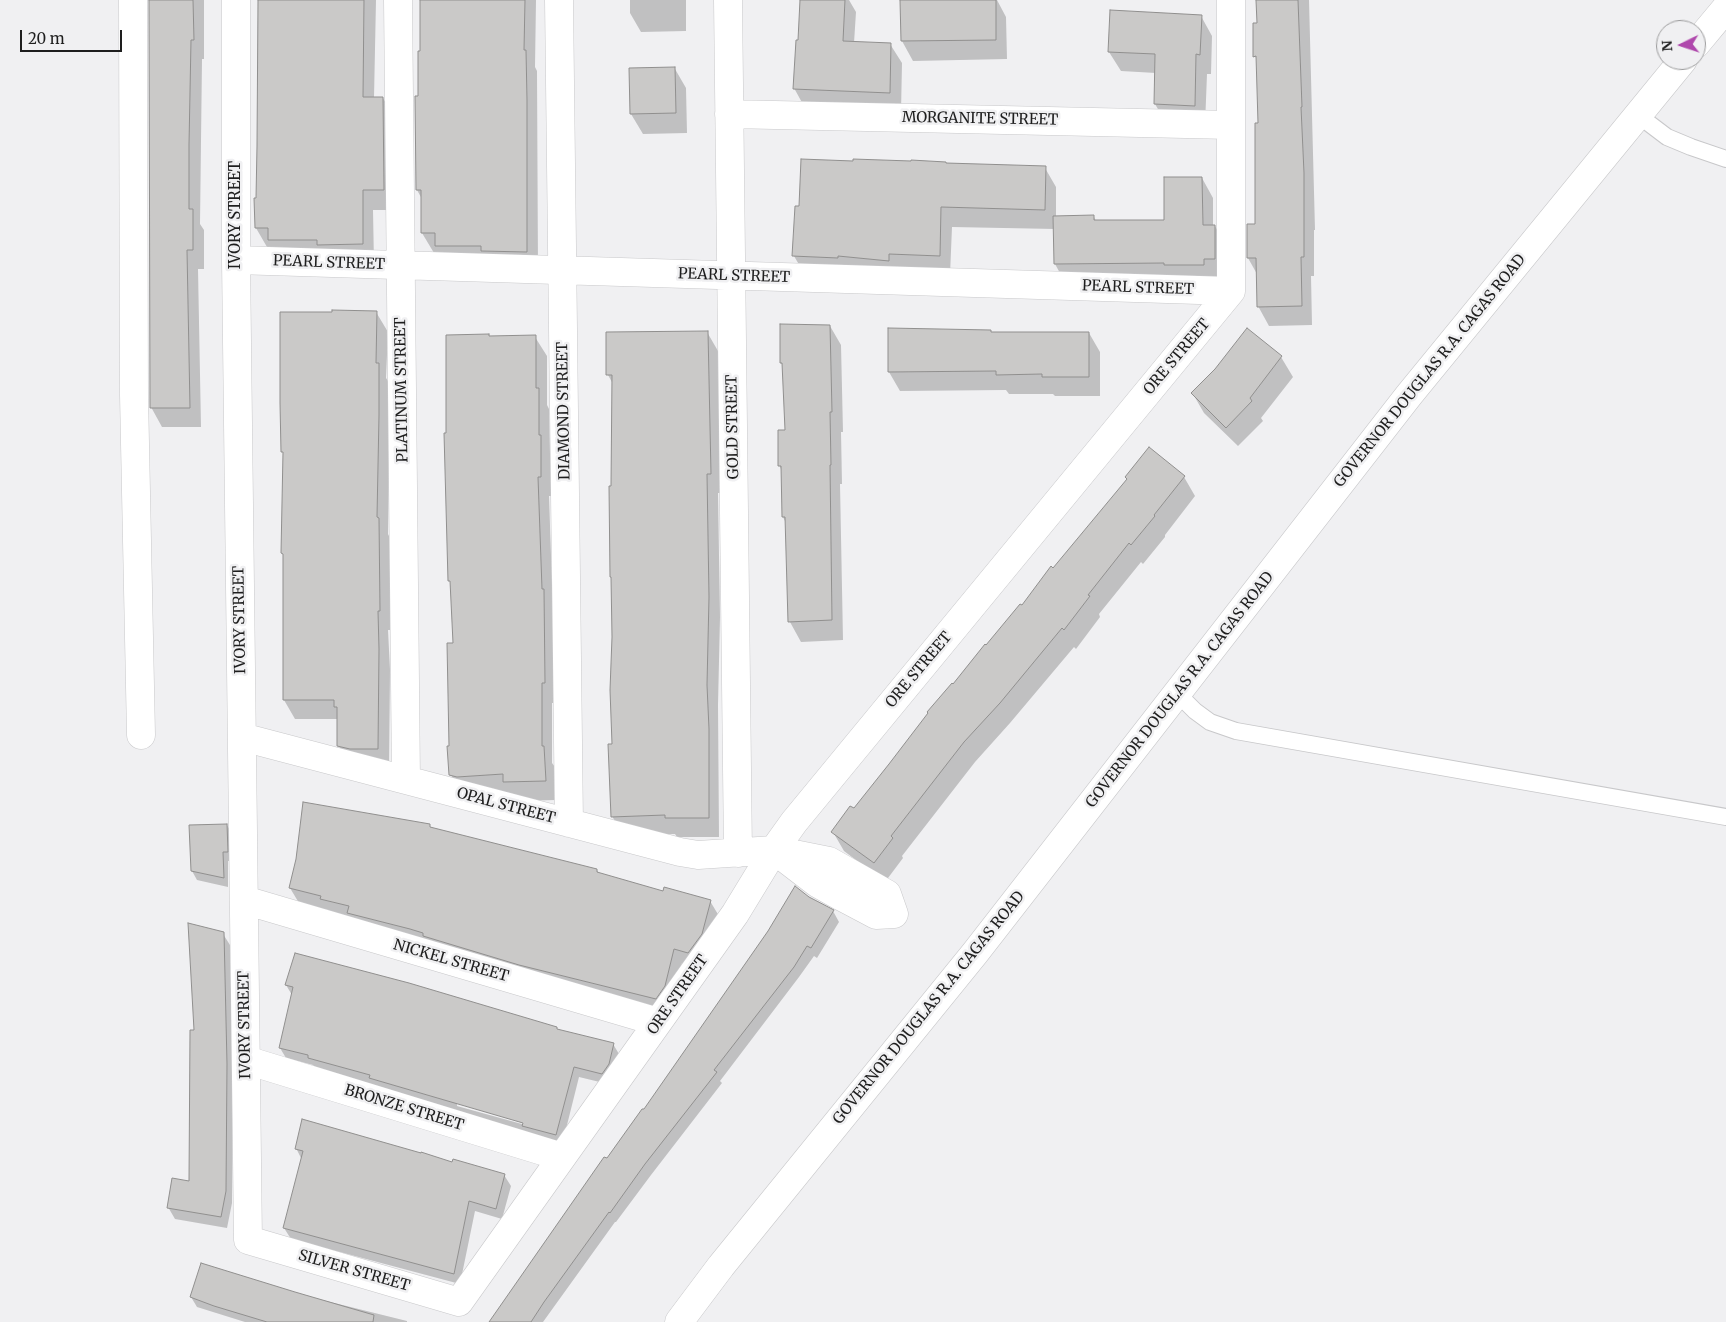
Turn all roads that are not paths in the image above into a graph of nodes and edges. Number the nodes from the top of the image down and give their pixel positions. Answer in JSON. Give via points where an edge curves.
{"nodes":[{"id":1,"x":133,"y":0,"type":"edge"},
{"id":2,"x":236,"y":0,"type":"edge"},
{"id":3,"x":398,"y":0,"type":"edge"},
{"id":4,"x":559,"y":0,"type":"edge"},
{"id":5,"x":728,"y":0,"type":"edge"},
{"id":6,"x":1231,"y":0,"type":"edge"},
{"id":7,"x":1722,"y":18,"type":"edge"},
{"id":8,"x":1706,"y":34,"type":"edge"},
{"id":9,"x":1675,"y":70,"type":"edge"},
{"id":10,"x":730,"y":114,"type":"junction"},
{"id":11,"x":1638,"y":115,"type":"junction"},
{"id":12,"x":1231,"y":125,"type":"junction"},
{"id":13,"x":1726,"y":159,"type":"edge"},
{"id":14,"x":236,"y":260,"type":"junction"},
{"id":15,"x":401,"y":265,"type":"junction"},
{"id":16,"x":562,"y":270,"type":"junction"},
{"id":17,"x":732,"y":276,"type":"junction"},
{"id":18,"x":1232,"y":291,"type":"junction"},
{"id":19,"x":1177,"y":693,"type":"junction"},
{"id":20,"x":141,"y":736,"type":"dead end"},
{"id":21,"x":242,"y":737,"type":"junction"},
{"id":22,"x":406,"y":780,"type":"junction"},
{"id":23,"x":1726,"y":817,"type":"edge"},
{"id":24,"x":569,"y":822,"type":"junction"},
{"id":25,"x":774,"y":850,"type":"junction"},
{"id":26,"x":738,"y":854,"type":"junction"},
{"id":27,"x":244,"y":900,"type":"junction"},
{"id":28,"x":658,"y":1022,"type":"junction"},
{"id":29,"x":246,"y":1060,"type":"junction"},
{"id":30,"x":562,"y":1157,"type":"junction"},
{"id":31,"x":248,"y":1240,"type":"joint"},
{"id":32,"x":459,"y":1302,"type":"joint"},
{"id":33,"x":679,"y":1322,"type":"edge"}],
"edges":[{"from":1,"to":20,"type":"street","via":[[134,396]]},
{"from":2,"to":14,"type":"street","name":"IVORY STREET"},
{"from":3,"to":15,"type":"street","name":"PLATINUM STREET"},
{"from":4,"to":16,"type":"street","name":"DIAMOND STREET"},
{"from":5,"to":10,"type":"street","name":"GOLD STREET"},
{"from":6,"to":12,"type":"street"},
{"from":7,"to":8,"type":"street"},
{"from":9,"to":11,"type":"street","name":"GOVERNOR DOUGLAS R.A. CAGAS ROAD"},
{"from":10,"to":12,"type":"street","name":"MORGANITE STREET"},
{"from":10,"to":17,"type":"street","name":"GOLD STREET"},
{"from":11,"to":13,"type":"lane","via":[[1691,148]]},
{"from":11,"to":19,"type":"street","name":"GOVERNOR DOUGLAS R.A. CAGAS ROAD","via":[[1409,395]]},
{"from":12,"to":18,"type":"street"},
{"from":14,"to":15,"type":"street","name":"PEARL STREET"},
{"from":14,"to":21,"type":"street","name":"IVORY STREET"},
{"from":15,"to":16,"type":"street","name":"PEARL STREET"},
{"from":15,"to":22,"type":"street","name":"PLATINUM STREET"},
{"from":16,"to":17,"type":"street","name":"PEARL STREET"},
{"from":16,"to":24,"type":"street","name":"DIAMOND STREET"},
{"from":17,"to":18,"type":"street","name":"PEARL STREET"},
{"from":17,"to":26,"type":"street","name":"GOLD STREET"},
{"from":18,"to":25,"type":"street","name":"ORE STREET","via":[[812,798]]},
{"from":19,"to":23,"type":"lane","via":[[1210,722],[1236,731]]},
{"from":19,"to":33,"type":"street","name":"GOVERNOR DOUGLAS R.A. CAGAS ROAD","via":[[969,960]]},
{"from":21,"to":22,"type":"street","name":"OPAL STREET"},
{"from":21,"to":27,"type":"street","name":"IVORY STREET"},
{"from":22,"to":24,"type":"street","name":"OPAL STREET"},
{"from":24,"to":26,"type":"street","name":"OPAL STREET","via":[[680,852]]},
{"from":25,"to":26,"type":"street","name":"OPAL STREET"},
{"from":25,"to":28,"type":"street","name":"ORE STREET","via":[[735,914]]},
{"from":27,"to":28,"type":"street","name":"NICKEL STREET"},
{"from":27,"to":29,"type":"street","name":"IVORY STREET"},
{"from":28,"to":30,"type":"street","name":"ORE STREET"},
{"from":29,"to":30,"type":"street","name":"BRONZE STREET"},
{"from":29,"to":31,"type":"street","name":"IVORY STREET"},
{"from":30,"to":32,"type":"street","name":"ORE STREET"},
{"from":31,"to":32,"type":"street","name":"SILVER STREET"}]}
